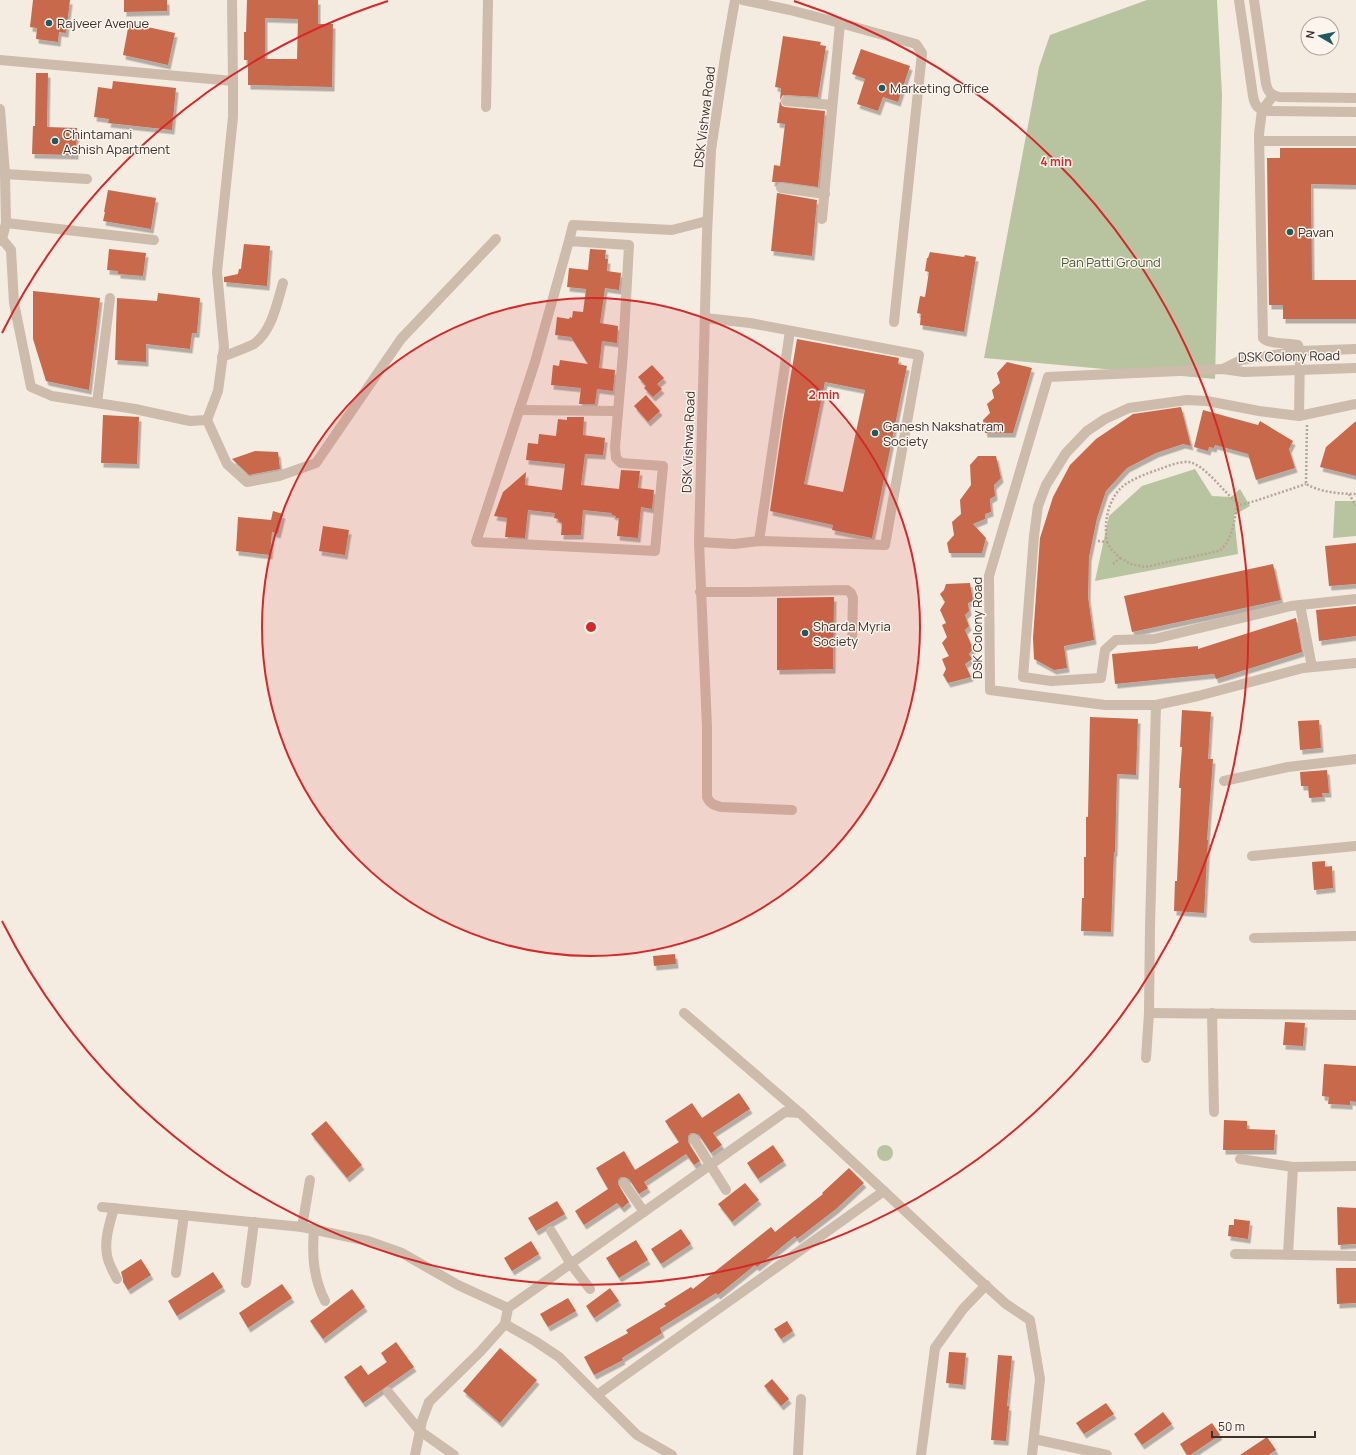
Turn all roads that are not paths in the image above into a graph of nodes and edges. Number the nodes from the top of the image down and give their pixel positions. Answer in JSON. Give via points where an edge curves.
{"nodes":[{"id":1,"x":232,"y":0,"type":"edge"},
{"id":2,"x":488,"y":0,"type":"edge"},
{"id":3,"x":735,"y":0,"type":"edge"},
{"id":4,"x":743,"y":0,"type":"edge"},
{"id":5,"x":1239,"y":0,"type":"edge"},
{"id":6,"x":1254,"y":0,"type":"edge"},
{"id":7,"x":840,"y":23,"type":"junction"},
{"id":8,"x":0,"y":60,"type":"edge"},
{"id":9,"x":233,"y":81,"type":"junction"},
{"id":10,"x":1266,"y":84,"type":"junction"},
{"id":11,"x":1253,"y":96,"type":"junction"},
{"id":12,"x":1273,"y":96,"type":"junction"},
{"id":13,"x":1356,"y":98,"type":"edge"},
{"id":14,"x":786,"y":100,"type":"dead end"},
{"id":15,"x":832,"y":105,"type":"junction"},
{"id":16,"x":486,"y":107,"type":"dead end"},
{"id":17,"x":0,"y":109,"type":"edge"},
{"id":18,"x":1262,"y":110,"type":"junction"},
{"id":19,"x":1356,"y":112,"type":"edge"},
{"id":20,"x":1259,"y":141,"type":"junction"},
{"id":21,"x":1356,"y":141,"type":"edge"},
{"id":22,"x":4,"y":174,"type":"junction"},
{"id":23,"x":87,"y":179,"type":"dead end"},
{"id":24,"x":780,"y":188,"type":"dead end"},
{"id":25,"x":824,"y":194,"type":"junction"},
{"id":26,"x":822,"y":219,"type":"dead end"},
{"id":27,"x":707,"y":221,"type":"junction"},
{"id":28,"x":6,"y":223,"type":"junction"},
{"id":29,"x":496,"y":239,"type":"dead end"},
{"id":30,"x":1,"y":240,"type":"edge"},
{"id":31,"x":154,"y":240,"type":"dead end"},
{"id":32,"x":569,"y":241,"type":"junction"},
{"id":33,"x":283,"y":283,"type":"dead end"},
{"id":34,"x":110,"y":298,"type":"dead end"},
{"id":35,"x":704,"y":318,"type":"junction"},
{"id":36,"x":894,"y":322,"type":"dead end"},
{"id":37,"x":790,"y":331,"type":"junction"},
{"id":38,"x":1356,"y":349,"type":"edge"},
{"id":39,"x":1300,"y":351,"type":"junction"},
{"id":40,"x":222,"y":357,"type":"junction"},
{"id":41,"x":1356,"y":368,"type":"edge"},
{"id":42,"x":1223,"y":369,"type":"junction"},
{"id":43,"x":1300,"y":369,"type":"junction"},
{"id":44,"x":97,"y":403,"type":"junction"},
{"id":45,"x":1356,"y":404,"type":"edge"},
{"id":46,"x":520,"y":410,"type":"junction"},
{"id":47,"x":618,"y":411,"type":"junction"},
{"id":48,"x":1303,"y":415,"type":"junction"},
{"id":49,"x":207,"y":420,"type":"junction"},
{"id":50,"x":759,"y":541,"type":"junction"},
{"id":51,"x":699,"y":542,"type":"junction"},
{"id":52,"x":700,"y":592,"type":"junction"},
{"id":53,"x":1356,"y":599,"type":"edge"},
{"id":54,"x":1300,"y":605,"type":"junction"},
{"id":55,"x":852,"y":642,"type":"dead end"},
{"id":56,"x":1356,"y":663,"type":"edge"},
{"id":57,"x":1312,"y":667,"type":"junction"},
{"id":58,"x":1156,"y":705,"type":"junction"},
{"id":59,"x":1356,"y":759,"type":"edge"},
{"id":60,"x":1224,"y":781,"type":"dead end"},
{"id":61,"x":792,"y":810,"type":"dead end"},
{"id":62,"x":1356,"y":846,"type":"edge"},
{"id":63,"x":1252,"y":856,"type":"dead end"},
{"id":64,"x":1356,"y":936,"type":"edge"},
{"id":65,"x":1254,"y":938,"type":"dead end"},
{"id":66,"x":1149,"y":1012,"type":"junction"},
{"id":67,"x":1212,"y":1013,"type":"junction"},
{"id":68,"x":684,"y":1014,"type":"dead end"},
{"id":69,"x":1356,"y":1015,"type":"edge"},
{"id":70,"x":1146,"y":1058,"type":"dead end"},
{"id":71,"x":1214,"y":1112,"type":"dead end"},
{"id":72,"x":800,"y":1113,"type":"junction"},
{"id":73,"x":694,"y":1139,"type":"dead end"},
{"id":74,"x":1240,"y":1159,"type":"dead end"},
{"id":75,"x":711,"y":1165,"type":"junction"},
{"id":76,"x":1356,"y":1166,"type":"edge"},
{"id":77,"x":1294,"y":1167,"type":"junction"},
{"id":78,"x":310,"y":1180,"type":"dead end"},
{"id":79,"x":624,"y":1183,"type":"dead end"},
{"id":80,"x":726,"y":1190,"type":"dead end"},
{"id":81,"x":884,"y":1191,"type":"junction"},
{"id":82,"x":102,"y":1206,"type":"dead end"},
{"id":83,"x":114,"y":1208,"type":"junction"},
{"id":84,"x":644,"y":1212,"type":"junction"},
{"id":85,"x":184,"y":1215,"type":"junction"},
{"id":86,"x":254,"y":1222,"type":"junction"},
{"id":87,"x":302,"y":1227,"type":"junction"},
{"id":88,"x":314,"y":1229,"type":"junction"},
{"id":89,"x":551,"y":1231,"type":"dead end"},
{"id":90,"x":1235,"y":1254,"type":"dead end"},
{"id":91,"x":1288,"y":1254,"type":"junction"},
{"id":92,"x":1356,"y":1256,"type":"edge"},
{"id":93,"x":571,"y":1264,"type":"junction"},
{"id":94,"x":176,"y":1273,"type":"dead end"},
{"id":95,"x":116,"y":1279,"type":"dead end"},
{"id":96,"x":246,"y":1283,"type":"dead end"},
{"id":97,"x":986,"y":1285,"type":"junction"},
{"id":98,"x":590,"y":1289,"type":"dead end"},
{"id":99,"x":325,"y":1301,"type":"dead end"},
{"id":100,"x":508,"y":1308,"type":"junction"},
{"id":101,"x":505,"y":1324,"type":"junction"},
{"id":102,"x":388,"y":1392,"type":"dead end"},
{"id":103,"x":597,"y":1394,"type":"junction"},
{"id":104,"x":801,"y":1399,"type":"dead end"},
{"id":105,"x":420,"y":1431,"type":"junction"},
{"id":106,"x":1034,"y":1439,"type":"junction"},
{"id":107,"x":415,"y":1455,"type":"edge"},
{"id":108,"x":454,"y":1455,"type":"edge"},
{"id":109,"x":672,"y":1455,"type":"edge"},
{"id":110,"x":798,"y":1455,"type":"edge"},
{"id":111,"x":921,"y":1455,"type":"edge"},
{"id":112,"x":1032,"y":1455,"type":"edge"},
{"id":113,"x":1107,"y":1455,"type":"edge"}],
"edges":[{"from":1,"to":9,"type":"street"},
{"from":2,"to":16,"type":"street"},
{"from":3,"to":27,"type":"street","name":"DSK Vishwa Road","via":[[711,150]]},
{"from":4,"to":7,"type":"street"},
{"from":5,"to":11,"type":"street"},
{"from":6,"to":10,"type":"street"},
{"from":7,"to":15,"type":"street"},
{"from":7,"to":36,"type":"street","via":[[916,44],[922,53]]},
{"from":8,"to":9,"type":"street"},
{"from":9,"to":40,"type":"street","via":[[233,117],[217,272],[224,347]]},
{"from":10,"to":11,"type":"street"},
{"from":10,"to":12,"type":"street"},
{"from":11,"to":18,"type":"street","via":[[1255,105]]},
{"from":12,"to":13,"type":"street"},
{"from":12,"to":18,"type":"street"},
{"from":14,"to":15,"type":"street"},
{"from":15,"to":25,"type":"street"},
{"from":17,"to":22,"type":"street"},
{"from":18,"to":19,"type":"street"},
{"from":18,"to":20,"type":"street"},
{"from":20,"to":21,"type":"street"},
{"from":20,"to":39,"type":"street","via":[[1263,338],[1298,345]]},
{"from":22,"to":23,"type":"street"},
{"from":22,"to":28,"type":"street"},
{"from":24,"to":25,"type":"street"},
{"from":25,"to":26,"type":"street"},
{"from":27,"to":32,"type":"street","via":[[672,230],[573,226]]},
{"from":27,"to":35,"type":"street","name":"DSK Vishwa Road"},
{"from":28,"to":30,"type":"street"},
{"from":28,"to":31,"type":"street"},
{"from":29,"to":49,"type":"street","via":[[401,339],[316,463],[278,476],[247,482],[227,464]]},
{"from":30,"to":44,"type":"street","via":[[11,250],[14,303],[31,387],[52,396]]},
{"from":32,"to":46,"type":"street"},
{"from":32,"to":47,"type":"street","via":[[629,245]]},
{"from":33,"to":40,"type":"street","via":[[274,314],[264,334],[254,344]]},
{"from":34,"to":44,"type":"street"},
{"from":35,"to":37,"type":"street"},
{"from":35,"to":51,"type":"street","name":"DSK Vishwa Road"},
{"from":37,"to":50,"type":"street"},
{"from":37,"to":50,"type":"street","via":[[919,355],[885,545]]},
{"from":38,"to":39,"type":"street","name":"DSK Colony Road"},
{"from":39,"to":42,"type":"street","name":"DSK Colony Road","via":[[1241,360]]},
{"from":39,"to":43,"type":"street"},
{"from":40,"to":49,"type":"street","via":[[218,391]]},
{"from":41,"to":43,"type":"street","name":"DSK Colony Road"},
{"from":42,"to":43,"type":"street","name":"DSK Colony Road","via":[[1244,372]]},
{"from":42,"to":58,"type":"street","name":"DSK Colony Road","via":[[1048,377],[989,576],[990,690],[1105,705]]},
{"from":43,"to":48,"type":"street"},
{"from":44,"to":49,"type":"street","via":[[190,421]]},
{"from":45,"to":48,"type":"street"},
{"from":46,"to":47,"type":"street"},
{"from":46,"to":47,"type":"street","via":[[476,542],[654,551],[663,466],[621,462],[616,458]]},
{"from":48,"to":54,"type":"street","via":[[1188,400],[1129,408],[1105,419],[1088,431],[1066,453],[1046,485],[1038,506],[1023,677],[1051,681],[1101,678],[1105,650],[1116,640],[1154,639]]},
{"from":50,"to":51,"type":"street","via":[[734,544]]},
{"from":51,"to":52,"type":"street","name":"DSK Vishwa Road"},
{"from":52,"to":55,"type":"street","via":[[847,590],[853,598]]},
{"from":52,"to":61,"type":"street","name":"DSK Vishwa Road","via":[[707,727],[707,797],[713,804],[721,807]]},
{"from":53,"to":54,"type":"street"},
{"from":54,"to":57,"type":"street"},
{"from":56,"to":57,"type":"street","name":"DSK Colony Road"},
{"from":57,"to":58,"type":"street","name":"DSK Colony Road"},
{"from":58,"to":66,"type":"street"},
{"from":59,"to":60,"type":"street","via":[[1288,767]]},
{"from":62,"to":63,"type":"street"},
{"from":64,"to":65,"type":"street"},
{"from":66,"to":67,"type":"street"},
{"from":66,"to":70,"type":"street"},
{"from":67,"to":69,"type":"street"},
{"from":67,"to":71,"type":"street"},
{"from":68,"to":72,"type":"street"},
{"from":72,"to":75,"type":"street","via":[[785,1112]]},
{"from":72,"to":81,"type":"street"},
{"from":73,"to":75,"type":"street"},
{"from":74,"to":77,"type":"street"},
{"from":75,"to":80,"type":"street"},
{"from":75,"to":84,"type":"street"},
{"from":76,"to":77,"type":"street"},
{"from":77,"to":91,"type":"street"},
{"from":78,"to":87,"type":"street"},
{"from":79,"to":84,"type":"street"},
{"from":81,"to":97,"type":"street"},
{"from":81,"to":103,"type":"street"},
{"from":82,"to":83,"type":"street"},
{"from":83,"to":85,"type":"street"},
{"from":83,"to":95,"type":"street","via":[[106,1244],[107,1256]]},
{"from":84,"to":93,"type":"street"},
{"from":85,"to":86,"type":"street"},
{"from":85,"to":94,"type":"street"},
{"from":86,"to":87,"type":"street"},
{"from":86,"to":96,"type":"street"},
{"from":87,"to":88,"type":"street"},
{"from":88,"to":99,"type":"street","via":[[314,1273]]},
{"from":88,"to":100,"type":"street","via":[[368,1241],[402,1253]]},
{"from":89,"to":93,"type":"street"},
{"from":90,"to":91,"type":"street"},
{"from":91,"to":92,"type":"street"},
{"from":93,"to":98,"type":"street"},
{"from":93,"to":100,"type":"street"},
{"from":97,"to":106,"type":"street","via":[[1006,1304],[1030,1320],[1040,1379]]},
{"from":97,"to":111,"type":"street","via":[[963,1309],[935,1348]]},
{"from":100,"to":101,"type":"street"},
{"from":101,"to":103,"type":"street","via":[[559,1357]]},
{"from":101,"to":105,"type":"street","via":[[429,1402]]},
{"from":102,"to":105,"type":"street"},
{"from":103,"to":109,"type":"street","via":[[637,1435]]},
{"from":104,"to":110,"type":"street"},
{"from":105,"to":107,"type":"street"},
{"from":105,"to":108,"type":"street"},
{"from":106,"to":112,"type":"street"},
{"from":106,"to":113,"type":"street"}]}
